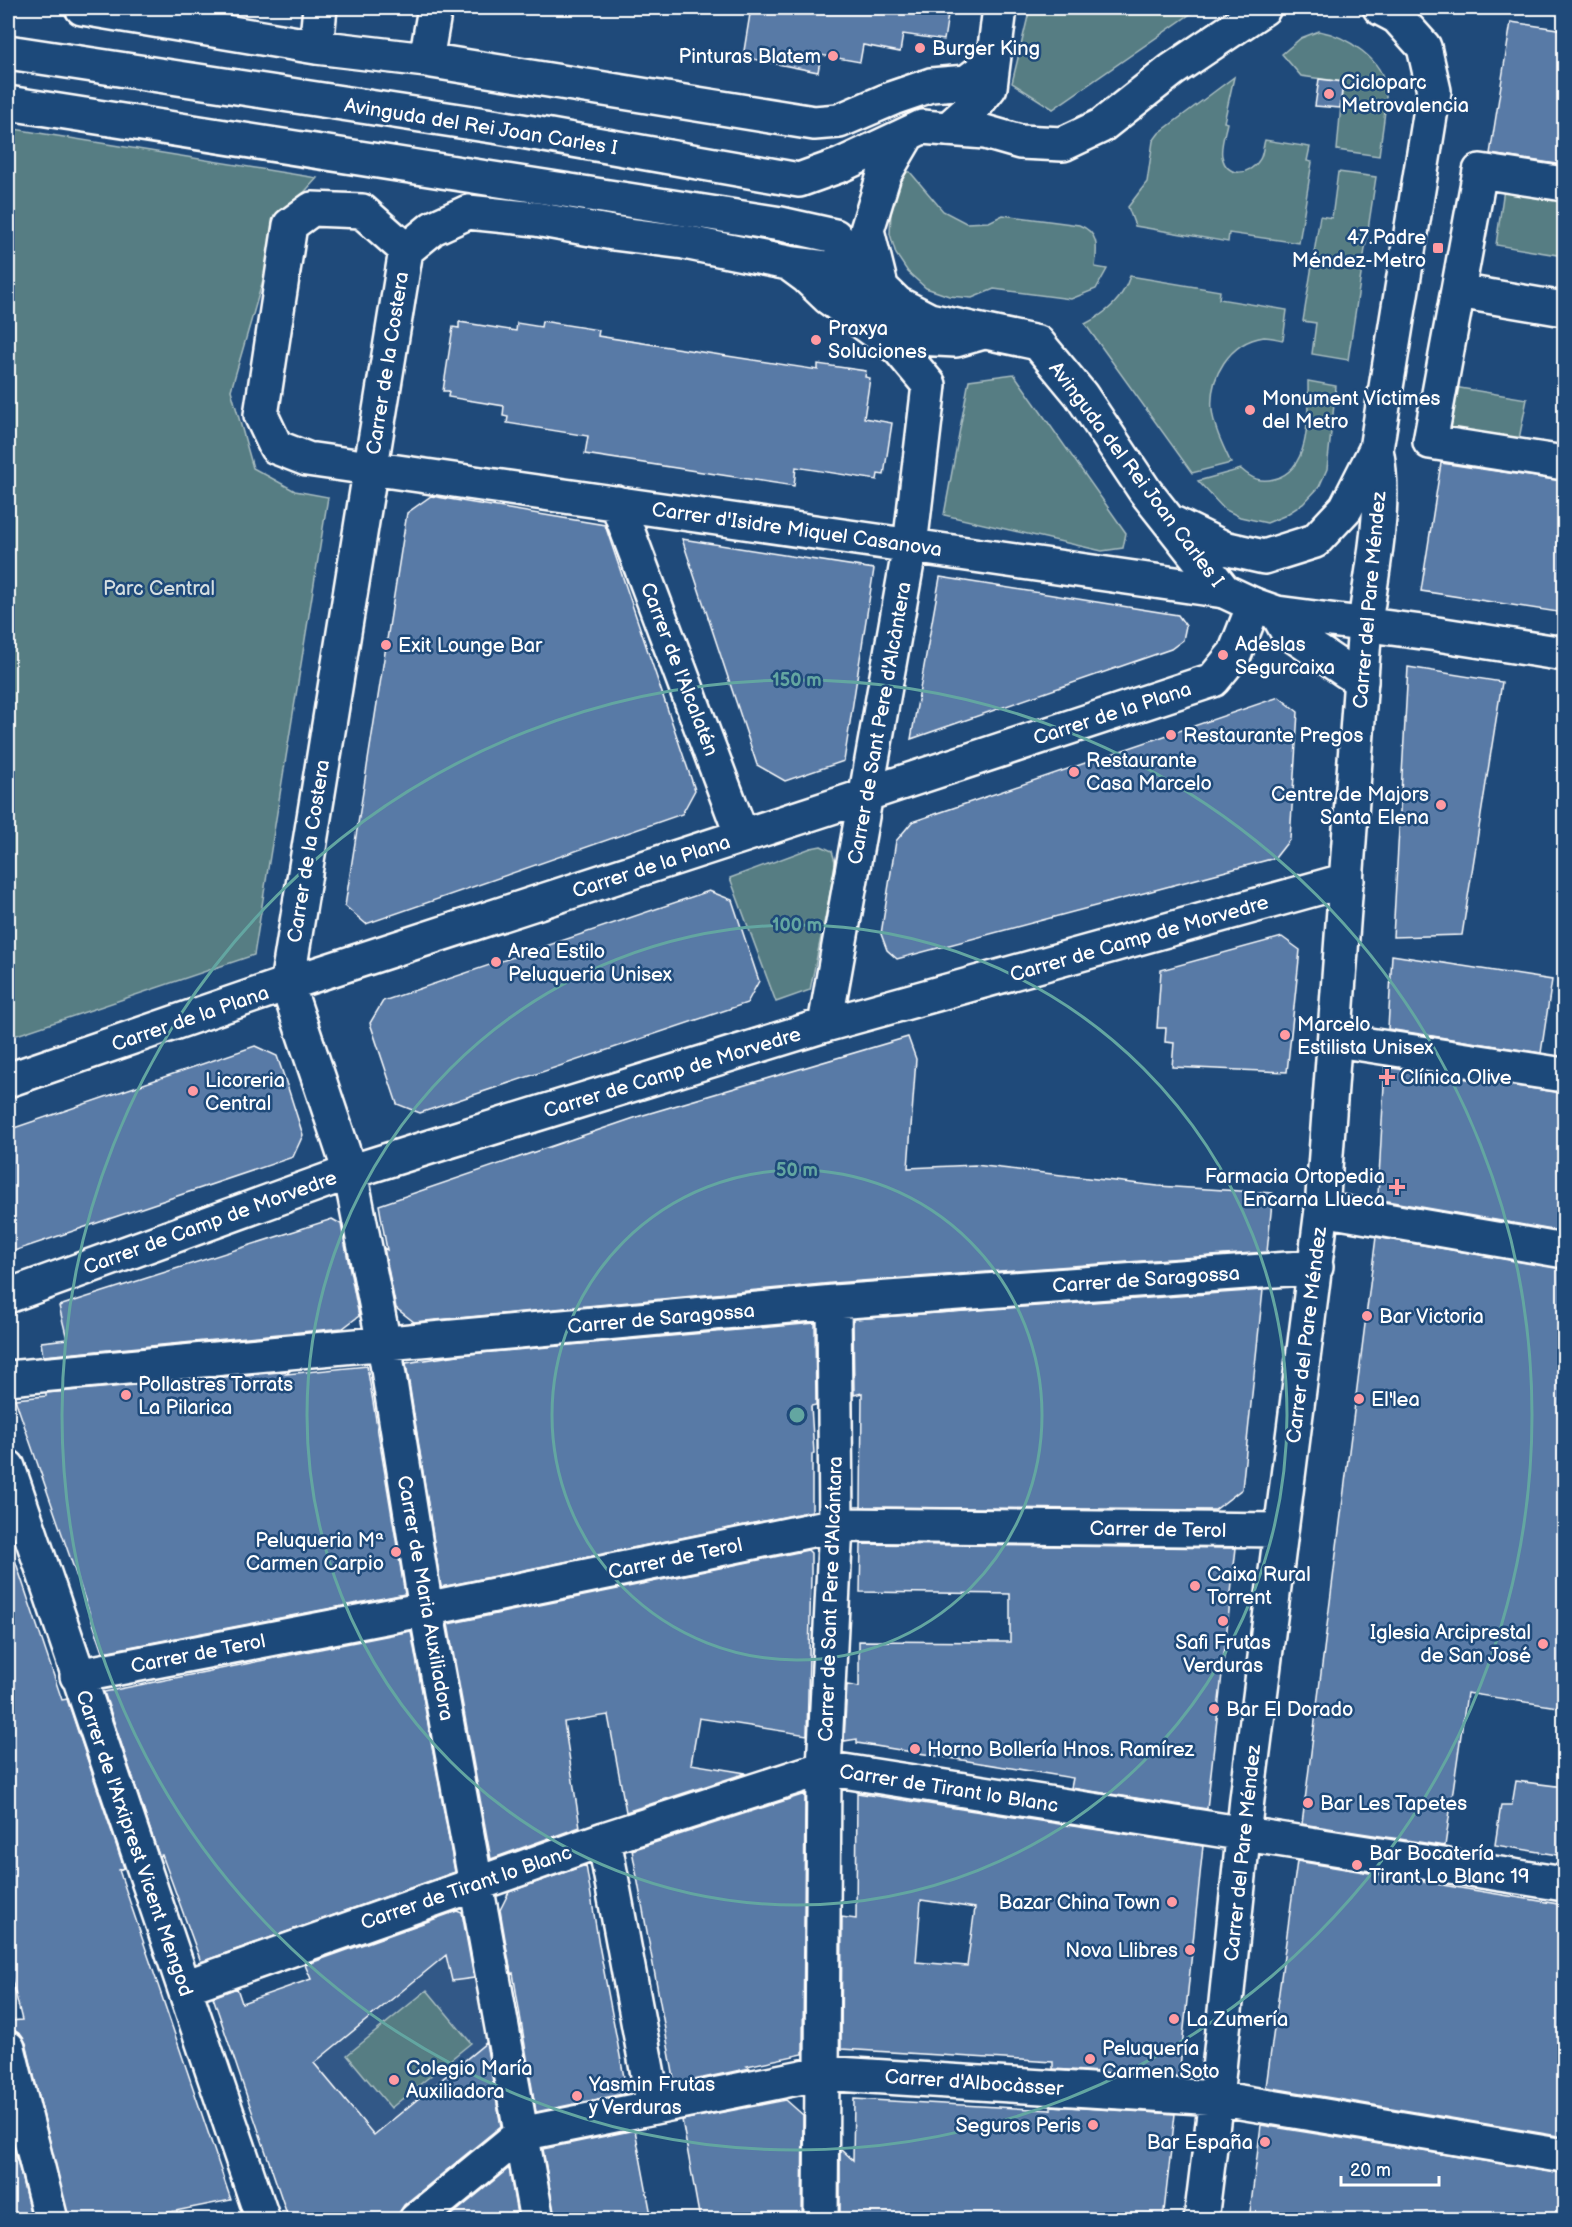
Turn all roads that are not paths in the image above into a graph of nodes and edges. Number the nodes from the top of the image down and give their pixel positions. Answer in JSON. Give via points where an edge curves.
{"nodes":[{"id":1,"x":82,"y":8,"type":"edge"},
{"id":2,"x":320,"y":8,"type":"edge"},
{"id":3,"x":435,"y":8,"type":"edge"},
{"id":4,"x":1000,"y":8,"type":"edge"},
{"id":5,"x":1263,"y":8,"type":"edge"},
{"id":6,"x":1380,"y":8,"type":"edge"},
{"id":7,"x":316,"y":47,"type":"junction"},
{"id":8,"x":8,"y":52,"type":"edge"},
{"id":9,"x":426,"y":60,"type":"junction"},
{"id":10,"x":992,"y":63,"type":"junction"},
{"id":11,"x":8,"y":103,"type":"edge"},
{"id":12,"x":839,"y":122,"type":"junction"},
{"id":13,"x":948,"y":129,"type":"junction"},
{"id":14,"x":900,"y":138,"type":"junction"},
{"id":15,"x":1564,"y":184,"type":"edge"},
{"id":16,"x":406,"y":250,"type":"junction"},
{"id":17,"x":788,"y":263,"type":"junction"},
{"id":18,"x":881,"y":288,"type":"junction"},
{"id":19,"x":1458,"y":291,"type":"junction"},
{"id":20,"x":1564,"y":309,"type":"edge"},
{"id":21,"x":984,"y":332,"type":"junction"},
{"id":22,"x":929,"y":385,"type":"joint"},
{"id":23,"x":1376,"y":449,"type":"junction"},
{"id":24,"x":1564,"y":463,"type":"edge"},
{"id":25,"x":370,"y":468,"type":"junction"},
{"id":26,"x":617,"y":503,"type":"junction"},
{"id":27,"x":1166,"y":519,"type":"junction"},
{"id":28,"x":910,"y":546,"type":"junction"},
{"id":29,"x":1224,"y":591,"type":"junction"},
{"id":30,"x":1265,"y":609,"type":"junction"},
{"id":31,"x":1365,"y":624,"type":"junction"},
{"id":32,"x":1564,"y":654,"type":"edge"},
{"id":33,"x":1360,"y":681,"type":"junction"},
{"id":34,"x":866,"y":795,"type":"junction"},
{"id":35,"x":742,"y":836,"type":"junction"},
{"id":36,"x":1347,"y":880,"type":"junction"},
{"id":37,"x":287,"y":984,"type":"junction"},
{"id":38,"x":825,"y":1025,"type":"junction"},
{"id":39,"x":1336,"y":1040,"type":"junction"},
{"id":40,"x":1564,"y":1076,"type":"edge"},
{"id":41,"x":8,"y":1080,"type":"edge"},
{"id":42,"x":350,"y":1172,"type":"junction"},
{"id":43,"x":1322,"y":1209,"type":"junction"},
{"id":44,"x":1564,"y":1251,"type":"edge"},
{"id":45,"x":1316,"y":1267,"type":"junction"},
{"id":46,"x":8,"y":1296,"type":"edge"},
{"id":47,"x":834,"y":1302,"type":"junction"},
{"id":48,"x":384,"y":1344,"type":"junction"},
{"id":49,"x":8,"y":1378,"type":"edge"},
{"id":50,"x":8,"y":1467,"type":"edge"},
{"id":51,"x":836,"y":1525,"type":"junction"},
{"id":52,"x":1281,"y":1530,"type":"junction"},
{"id":53,"x":426,"y":1609,"type":"junction"},
{"id":54,"x":77,"y":1676,"type":"junction"},
{"id":55,"x":824,"y":1768,"type":"junction"},
{"id":56,"x":1243,"y":1835,"type":"junction"},
{"id":57,"x":604,"y":1839,"type":"junction"},
{"id":58,"x":477,"y":1882,"type":"junction"},
{"id":59,"x":1564,"y":1884,"type":"edge"},
{"id":60,"x":185,"y":1987,"type":"junction"},
{"id":61,"x":8,"y":2048,"type":"edge"},
{"id":62,"x":822,"y":2073,"type":"junction"},
{"id":63,"x":1216,"y":2098,"type":"junction"},
{"id":64,"x":654,"y":2107,"type":"junction"},
{"id":65,"x":521,"y":2134,"type":"junction"},
{"id":66,"x":1564,"y":2156,"type":"edge"},
{"id":67,"x":262,"y":2219,"type":"edge"},
{"id":68,"x":51,"y":2220,"type":"edge"},
{"id":69,"x":416,"y":2220,"type":"edge"},
{"id":70,"x":537,"y":2220,"type":"edge"},
{"id":71,"x":821,"y":2220,"type":"edge"},
{"id":72,"x":1201,"y":2220,"type":"edge"}],
"edges":[{"from":1,"to":7,"type":"street"},
{"from":2,"to":7,"type":"street"},
{"from":3,"to":9,"type":"street"},
{"from":4,"to":10,"type":"street"},
{"from":5,"to":13,"type":"street","name":"Avinguda del Rei Joan Carles I","via":[[1172,70],[1101,126],[1062,144]]},
{"from":6,"to":23,"type":"street","name":"Carrer del Pare Méndez","via":[[1397,17],[1424,47],[1434,91]]},
{"from":7,"to":9,"type":"street"},
{"from":8,"to":14,"type":"street","name":"Avinguda del Rei Joan Carles I","via":[[499,128],[799,180]]},
{"from":9,"to":12,"type":"street","via":[[814,123]]},
{"from":10,"to":12,"type":"street","via":[[967,82],[931,85]]},
{"from":10,"to":13,"type":"street","via":[[990,87]]},
{"from":11,"to":18,"type":"street","name":"Avinguda del Rei Joan Carles I","via":[[835,236]]},
{"from":12,"to":14,"type":"street"},
{"from":13,"to":14,"type":"street","name":"Avinguda del Rei Joan Carles I","via":[[922,127]]},
{"from":14,"to":18,"type":"street","via":[[867,230]]},
{"from":15,"to":19,"type":"street","via":[[1480,171]]},
{"from":16,"to":17,"type":"street","name":"Avinguda del Rei Joan Carles I","via":[[433,228],[468,212],[684,242]]},
{"from":16,"to":25,"type":"street","name":"Carrer de la Costera"},
{"from":16,"to":25,"type":"street","name":"Carrer de la Costera","via":[[362,211],[312,209],[290,225],[261,415],[276,447],[307,459]]},
{"from":17,"to":21,"type":"street","name":"Avinguda del Rei Joan Carles I","via":[[836,269],[918,338],[956,340]]},
{"from":17,"to":22,"type":"street","name":"Avinguda del Rei Joan Carles I","via":[[899,350]]},
{"from":18,"to":21,"type":"street","name":"Avinguda del Rei Joan Carles I","via":[[898,304],[929,320]]},
{"from":19,"to":20,"type":"street"},
{"from":19,"to":24,"type":"street","via":[[1430,442]]},
{"from":21,"to":27,"type":"street","name":"Avinguda del Rei Joan Carles I","via":[[1038,343],[1081,395]]},
{"from":22,"to":28,"type":"street","name":"Carrer de Sant Pere d'Alcàntera"},
{"from":23,"to":27,"type":"street","name":"Carrer del Pare Méndez","via":[[1346,508],[1315,540],[1264,557],[1224,548]]},
{"from":23,"to":31,"type":"street","name":"Carrer del Pare Méndez","via":[[1380,499]]},
{"from":25,"to":26,"type":"street","name":"Carrer d'Isidre Miquel Casanova"},
{"from":25,"to":37,"type":"street","name":"Carrer de la Costera"},
{"from":26,"to":28,"type":"street","name":"Carrer d'Isidre Miquel Casanova"},
{"from":26,"to":35,"type":"street","name":"Carrer de l'Alcalatén"},
{"from":27,"to":29,"type":"street","name":"Avinguda del Rei Joan Carles I"},
{"from":28,"to":29,"type":"street","name":"Carrer d'Isidre Miquel Casanova"},
{"from":28,"to":34,"type":"street","name":"Carrer de Sant Pere d'Alcàntera"},
{"from":29,"to":30,"type":"street","name":"Avinguda del Rei Joan Carles I"},
{"from":30,"to":31,"type":"street","name":"Avinguda del Rei Joan Carles I"},
{"from":30,"to":33,"type":"street","via":[[1287,631]]},
{"from":30,"to":34,"type":"street","name":"Carrer de la Plana","via":[[1213,680]]},
{"from":31,"to":32,"type":"street","name":"Avinguda del Rei Joan Carles I"},
{"from":31,"to":33,"type":"street","name":"Carrer del Pare Méndez"},
{"from":33,"to":36,"type":"street","name":"Carrer del Pare Méndez"},
{"from":34,"to":35,"type":"street","name":"Carrer de la Plana"},
{"from":34,"to":38,"type":"street","name":"Carrer de Sant Pere d'Alcàntera"},
{"from":35,"to":37,"type":"street","name":"Carrer de la Plana"},
{"from":36,"to":38,"type":"street","name":"Carrer de Camp de Morvedre"},
{"from":36,"to":39,"type":"street","name":"Carrer del Pare Méndez"},
{"from":37,"to":41,"type":"street","name":"Carrer de la Plana"},
{"from":37,"to":42,"type":"street","name":"Carrer de Maria Auxiliadora"},
{"from":38,"to":42,"type":"street","name":"Carrer de Camp de Morvedre"},
{"from":39,"to":40,"type":"street"},
{"from":39,"to":43,"type":"street","name":"Carrer del Pare Méndez"},
{"from":42,"to":46,"type":"street","name":"Carrer de Camp de Morvedre"},
{"from":42,"to":48,"type":"street","name":"Carrer de Maria Auxiliadora"},
{"from":43,"to":44,"type":"street"},
{"from":43,"to":45,"type":"street","name":"Carrer del Pare Méndez"},
{"from":45,"to":47,"type":"street","name":"Carrer de Saragossa"},
{"from":45,"to":52,"type":"street","name":"Carrer del Pare Méndez"},
{"from":47,"to":48,"type":"street","name":"Carrer de Saragossa"},
{"from":47,"to":51,"type":"street","name":"Carrer de Sant Pere d'Alcántara"},
{"from":48,"to":49,"type":"street","name":"Carrer de Saragossa"},
{"from":48,"to":53,"type":"street","name":"Carrer de Maria Auxiliadora"},
{"from":50,"to":54,"type":"street","name":"Carrer de l'Arxiprest Vicent Mengod"},
{"from":51,"to":52,"type":"street","name":"Carrer de Terol"},
{"from":51,"to":53,"type":"street","name":"Carrer de Terol"},
{"from":51,"to":55,"type":"street","name":"Carrer de Sant Pere d'Alcántara"},
{"from":52,"to":56,"type":"street","name":"Carrer del Pare Méndez"},
{"from":53,"to":54,"type":"street","name":"Carrer de Terol"},
{"from":53,"to":58,"type":"street","name":"Carrer de Maria Auxiliadora"},
{"from":54,"to":60,"type":"street","name":"Carrer de l'Arxiprest Vicent Mengod"},
{"from":55,"to":56,"type":"street","name":"Carrer de Tirant lo Blanc"},
{"from":55,"to":57,"type":"street","name":"Carrer de Tirant lo Blanc"},
{"from":55,"to":62,"type":"street","name":"Carrer de Sant Pere d'Alcántara"},
{"from":56,"to":59,"type":"street","name":"Carrer de Tirant lo Blanc"},
{"from":56,"to":63,"type":"street","name":"Carrer del Pare Méndez"},
{"from":57,"to":58,"type":"street","name":"Carrer de Tirant lo Blanc"},
{"from":57,"to":64,"type":"street"},
{"from":58,"to":60,"type":"street","name":"Carrer de Tirant lo Blanc"},
{"from":58,"to":65,"type":"street","name":"Carrer de Maria Auxiliadora"},
{"from":60,"to":67,"type":"street","name":"Carrer de l'Arxiprest Vicent Mengod"},
{"from":61,"to":68,"type":"street"},
{"from":62,"to":63,"type":"street","name":"Carrer d'Albocàsser"},
{"from":62,"to":64,"type":"street","name":"Carrer d'Albocàsser"},
{"from":62,"to":71,"type":"street","name":"Carrer de Sant Pere d'Alcántara"},
{"from":63,"to":66,"type":"street","name":"Carrer d'Albocàsser"},
{"from":63,"to":72,"type":"street","name":"Carrer del Pare Méndez"},
{"from":64,"to":65,"type":"street","name":"Carrer d'Albocàsser"},
{"from":65,"to":69,"type":"street","name":"Carrer d'Albocàsser"},
{"from":65,"to":70,"type":"street","name":"Carrer de Maria Auxiliadora"}]}
